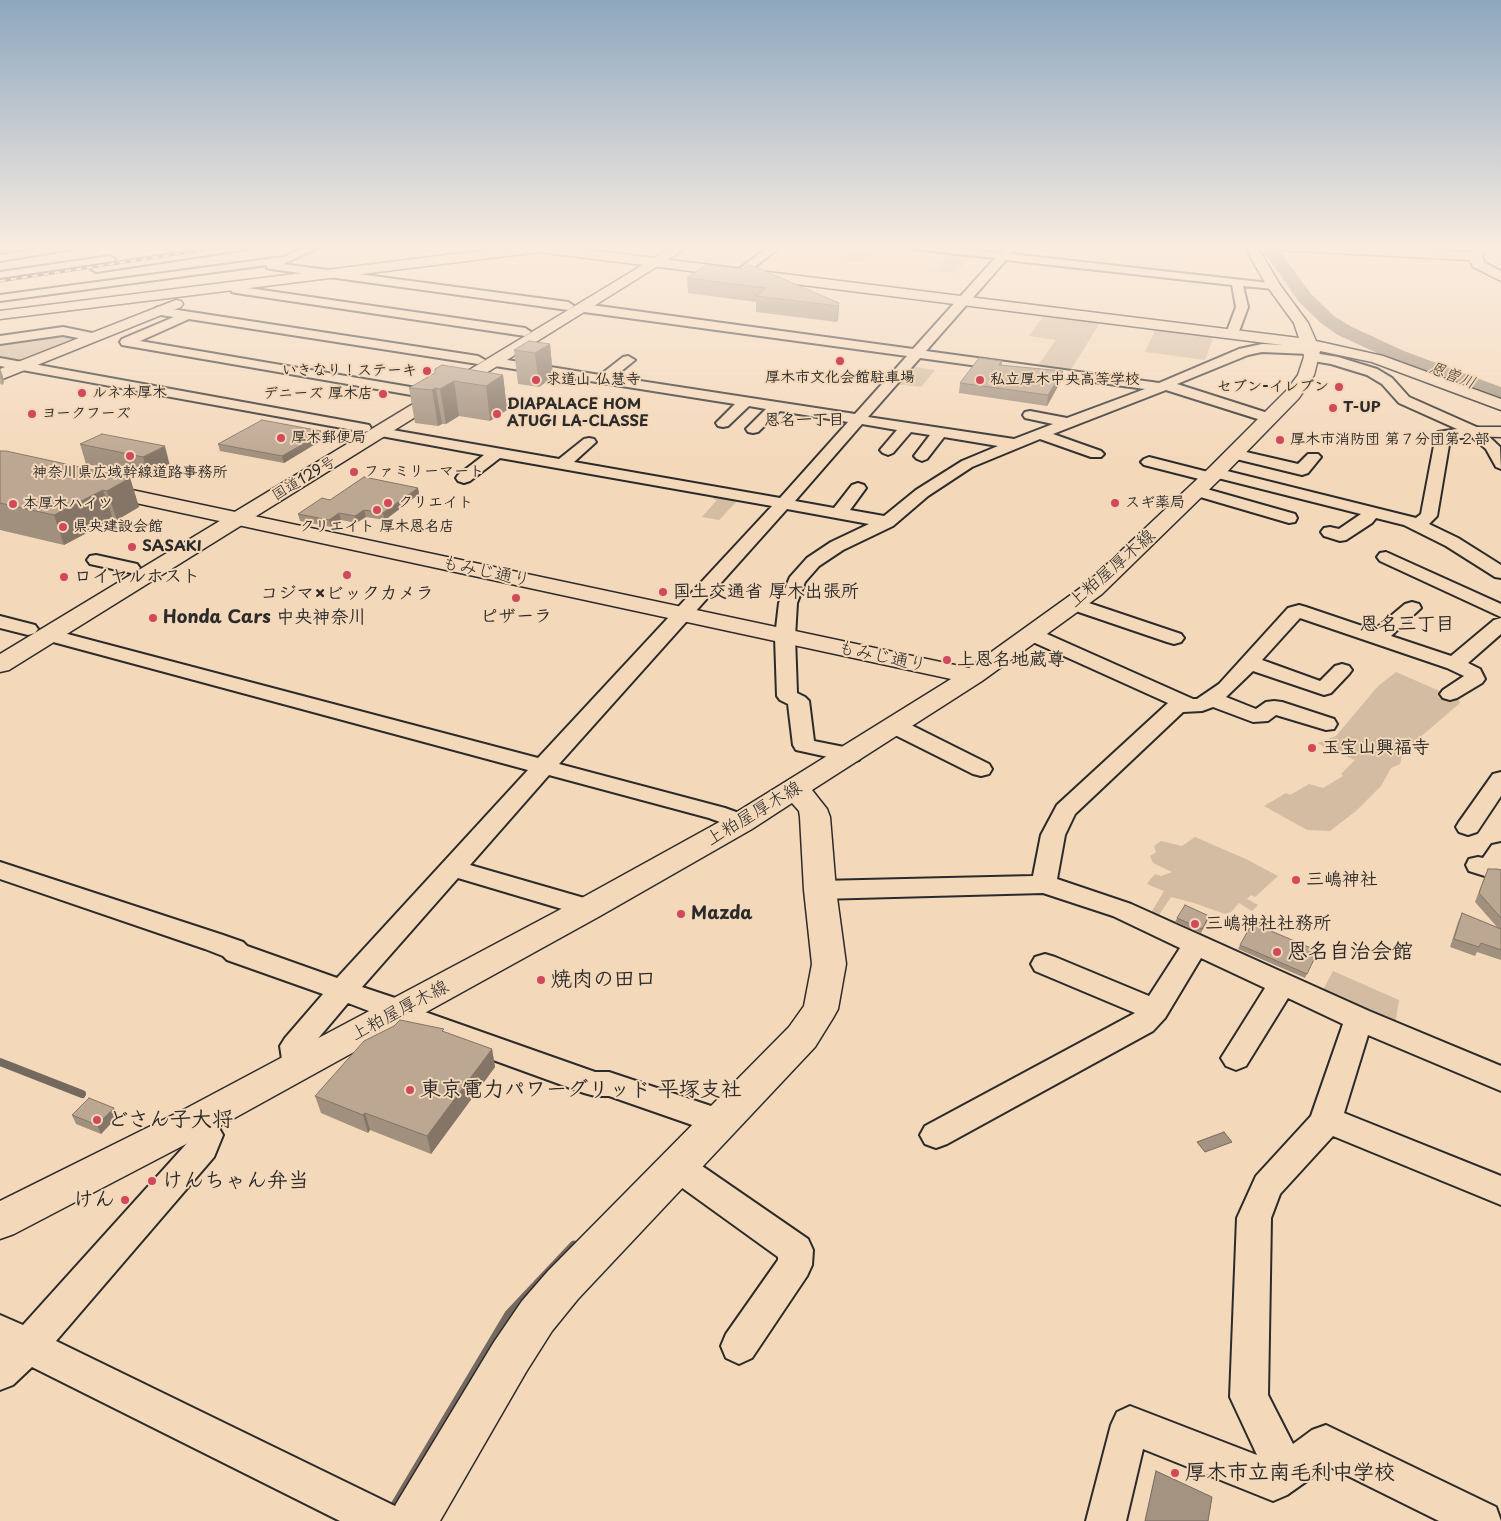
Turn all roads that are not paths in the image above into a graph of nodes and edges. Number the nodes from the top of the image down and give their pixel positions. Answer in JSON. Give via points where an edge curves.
{"nodes":[{"id":1,"x":143,"y":317,"type":"edge"},
{"id":2,"x":184,"y":317,"type":"edge"},
{"id":3,"x":202,"y":317,"type":"edge"},
{"id":4,"x":417,"y":317,"type":"edge"},
{"id":5,"x":556,"y":317,"type":"edge"},
{"id":6,"x":559,"y":317,"type":"edge"},
{"id":7,"x":648,"y":317,"type":"edge"},
{"id":8,"x":949,"y":317,"type":"edge"},
{"id":9,"x":1098,"y":317,"type":"edge"},
{"id":10,"x":1238,"y":317,"type":"edge"},
{"id":11,"x":1297,"y":317,"type":"edge"},
{"id":12,"x":526,"y":332,"type":"junction"},
{"id":13,"x":1232,"y":334,"type":"junction"},
{"id":14,"x":93,"y":337,"type":"junction"},
{"id":15,"x":0,"y":340,"type":"edge"},
{"id":16,"x":1311,"y":351,"type":"junction"},
{"id":17,"x":915,"y":354,"type":"junction"},
{"id":18,"x":628,"y":360,"type":"dead end"},
{"id":19,"x":486,"y":361,"type":"junction"},
{"id":20,"x":0,"y":362,"type":"edge"},
{"id":21,"x":22,"y":366,"type":"junction"},
{"id":22,"x":0,"y":375,"type":"edge"},
{"id":23,"x":603,"y":379,"type":"junction"},
{"id":24,"x":620,"y":382,"type":"junction"},
{"id":25,"x":1162,"y":386,"type":"junction"},
{"id":26,"x":422,"y":393,"type":"junction"},
{"id":27,"x":604,"y":394,"type":"dead end"},
{"id":28,"x":746,"y":402,"type":"junction"},
{"id":29,"x":1501,"y":405,"type":"edge"},
{"id":30,"x":776,"y":406,"type":"junction"},
{"id":31,"x":1030,"y":415,"type":"dead end"},
{"id":32,"x":1269,"y":418,"type":"junction"},
{"id":33,"x":858,"y":419,"type":"junction"},
{"id":34,"x":1068,"y":422,"type":"junction"},
{"id":35,"x":723,"y":423,"type":"dead end"},
{"id":36,"x":907,"y":427,"type":"junction"},
{"id":37,"x":753,"y":429,"type":"dead end"},
{"id":38,"x":373,"y":430,"type":"junction"},
{"id":39,"x":940,"y":432,"type":"junction"},
{"id":40,"x":1476,"y":432,"type":"junction"},
{"id":41,"x":1501,"y":432,"type":"edge"},
{"id":42,"x":1039,"y":434,"type":"junction"},
{"id":43,"x":589,"y":442,"type":"dead end"},
{"id":44,"x":1014,"y":444,"type":"junction"},
{"id":45,"x":888,"y":450,"type":"dead end"},
{"id":46,"x":498,"y":452,"type":"junction"},
{"id":47,"x":1096,"y":454,"type":"dead end"},
{"id":48,"x":1233,"y":454,"type":"junction"},
{"id":49,"x":922,"y":456,"type":"dead end"},
{"id":50,"x":1311,"y":462,"type":"dead end"},
{"id":51,"x":1155,"y":463,"type":"dead end"},
{"id":52,"x":562,"y":464,"type":"junction"},
{"id":53,"x":1501,"y":464,"type":"edge"},
{"id":54,"x":464,"y":478,"type":"dead end"},
{"id":55,"x":1207,"y":480,"type":"junction"},
{"id":56,"x":78,"y":484,"type":"edge"},
{"id":57,"x":858,"y":488,"type":"dead end"},
{"id":58,"x":784,"y":503,"type":"junction"},
{"id":59,"x":1377,"y":504,"type":"junction"},
{"id":60,"x":1430,"y":510,"type":"junction"},
{"id":61,"x":839,"y":513,"type":"junction"},
{"id":62,"x":230,"y":516,"type":"junction"},
{"id":63,"x":1289,"y":518,"type":"dead end"},
{"id":64,"x":887,"y":522,"type":"junction"},
{"id":65,"x":1419,"y":524,"type":"junction"},
{"id":66,"x":1341,"y":536,"type":"dead end"},
{"id":67,"x":96,"y":560,"type":"dead end"},
{"id":68,"x":1389,"y":560,"type":"dead end"},
{"id":69,"x":131,"y":568,"type":"junction"},
{"id":70,"x":1501,"y":573,"type":"edge"},
{"id":71,"x":1074,"y":604,"type":"junction"},
{"id":72,"x":1412,"y":608,"type":"dead end"},
{"id":73,"x":1501,"y":611,"type":"edge"},
{"id":74,"x":681,"y":614,"type":"junction"},
{"id":75,"x":0,"y":622,"type":"edge"},
{"id":76,"x":1491,"y":628,"type":"edge"},
{"id":77,"x":39,"y":632,"type":"junction"},
{"id":78,"x":1031,"y":634,"type":"junction"},
{"id":79,"x":785,"y":637,"type":"junction"},
{"id":80,"x":1377,"y":638,"type":"junction"},
{"id":81,"x":1168,"y":640,"type":"dead end"},
{"id":82,"x":0,"y":646,"type":"edge"},
{"id":83,"x":1248,"y":662,"type":"junction"},
{"id":84,"x":1454,"y":664,"type":"junction"},
{"id":85,"x":0,"y":665,"type":"edge"},
{"id":86,"x":972,"y":676,"type":"junction"},
{"id":87,"x":1335,"y":681,"type":"dead end"},
{"id":88,"x":1450,"y":694,"type":"dead end"},
{"id":89,"x":1212,"y":699,"type":"junction"},
{"id":90,"x":1189,"y":705,"type":"junction"},
{"id":91,"x":1326,"y":724,"type":"dead end"},
{"id":92,"x":895,"y":726,"type":"junction"},
{"id":93,"x":851,"y":755,"type":"junction"},
{"id":94,"x":544,"y":766,"type":"junction"},
{"id":95,"x":981,"y":769,"type":"dead end"},
{"id":96,"x":1501,"y":778,"type":"edge"},
{"id":97,"x":796,"y":790,"type":"junction"},
{"id":98,"x":742,"y":822,"type":"junction"},
{"id":99,"x":1468,"y":827,"type":"dead end"},
{"id":100,"x":1501,"y":851,"type":"edge"},
{"id":101,"x":1478,"y":865,"type":"dead end"},
{"id":102,"x":452,"y":868,"type":"junction"},
{"id":103,"x":0,"y":870,"type":"edge"},
{"id":104,"x":1044,"y":884,"type":"junction"},
{"id":105,"x":820,"y":890,"type":"junction"},
{"id":106,"x":589,"y":908,"type":"junction"},
{"id":107,"x":1196,"y":944,"type":"junction"},
{"id":108,"x":1045,"y":964,"type":"dead end"},
{"id":109,"x":1282,"y":984,"type":"junction"},
{"id":110,"x":343,"y":990,"type":"junction"},
{"id":111,"x":1155,"y":1010,"type":"junction"},
{"id":112,"x":400,"y":1011,"type":"junction"},
{"id":113,"x":1359,"y":1019,"type":"junction"},
{"id":114,"x":1236,"y":1058,"type":"dead end"},
{"id":115,"x":298,"y":1066,"type":"junction"},
{"id":116,"x":1501,"y":1079,"type":"edge"},
{"id":117,"x":1326,"y":1119,"type":"junction"},
{"id":118,"x":198,"y":1120,"type":"junction"},
{"id":119,"x":721,"y":1122,"type":"junction"},
{"id":120,"x":943,"y":1124,"type":"dead end"},
{"id":121,"x":678,"y":1167,"type":"junction"},
{"id":122,"x":1501,"y":1191,"type":"edge"},
{"id":123,"x":0,"y":1221,"type":"edge"},
{"id":124,"x":14,"y":1339,"type":"edge"},
{"id":125,"x":740,"y":1346,"type":"dead end"},
{"id":126,"x":0,"y":1372,"type":"edge"},
{"id":127,"x":1286,"y":1472,"type":"junction"},
{"id":128,"x":383,"y":1521,"type":"edge"},
{"id":129,"x":413,"y":1521,"type":"edge"},
{"id":130,"x":1106,"y":1521,"type":"edge"},
{"id":131,"x":1482,"y":1521,"type":"edge"}],
"edges":[{"from":1,"to":14,"type":"main road"},
{"from":2,"to":26,"type":"street","via":[[126,342]]},
{"from":3,"to":19,"type":"street"},
{"from":4,"to":12,"type":"street"},
{"from":5,"to":12,"type":"main road","name":"国道129号"},
{"from":6,"to":19,"type":"main road","name":"国道129号"},
{"from":7,"to":17,"type":"street"},
{"from":8,"to":17,"type":"street"},
{"from":9,"to":13,"type":"main road"},
{"from":10,"to":13,"type":"street"},
{"from":11,"to":16,"type":"main road"},
{"from":12,"to":19,"type":"main road","name":"国道129号"},
{"from":13,"to":16,"type":"main road"},
{"from":14,"to":15,"type":"street","via":[[63,331]]},
{"from":14,"to":21,"type":"main road"},
{"from":16,"to":25,"type":"street","via":[[1253,350]]},
{"from":16,"to":29,"type":"main road","via":[[1377,360]]},
{"from":16,"to":32,"type":"main road","name":"上粕屋厚木線","via":[[1306,375],[1293,394]]},
{"from":16,"to":40,"type":"street","via":[[1372,372],[1387,381],[1404,400]]},
{"from":17,"to":25,"type":"street"},
{"from":17,"to":33,"type":"street"},
{"from":18,"to":23,"type":"street"},
{"from":19,"to":23,"type":"street"},
{"from":19,"to":26,"type":"main road","name":"国道129号"},
{"from":19,"to":38,"type":"main road","name":"国道129号"},
{"from":20,"to":21,"type":"street"},
{"from":21,"to":22,"type":"main road"},
{"from":21,"to":38,"type":"street"},
{"from":23,"to":24,"type":"street"},
{"from":24,"to":27,"type":"street"},
{"from":24,"to":28,"type":"street"},
{"from":25,"to":32,"type":"street"},
{"from":25,"to":34,"type":"street"},
{"from":26,"to":38,"type":"main road","name":"国道129号"},
{"from":28,"to":30,"type":"street"},
{"from":28,"to":35,"type":"street"},
{"from":30,"to":33,"type":"street"},
{"from":30,"to":37,"type":"street"},
{"from":31,"to":34,"type":"street"},
{"from":32,"to":48,"type":"main road","name":"上粕屋厚木線"},
{"from":33,"to":36,"type":"street"},
{"from":33,"to":58,"type":"street"},
{"from":34,"to":42,"type":"street"},
{"from":36,"to":39,"type":"street"},
{"from":36,"to":45,"type":"street"},
{"from":38,"to":46,"type":"street"},
{"from":38,"to":62,"type":"main road","name":"国道129号"},
{"from":39,"to":44,"type":"street"},
{"from":39,"to":49,"type":"street"},
{"from":40,"to":41,"type":"main road"},
{"from":40,"to":53,"type":"street","via":[[1492,447]]},
{"from":40,"to":60,"type":"street","via":[[1443,435]]},
{"from":42,"to":44,"type":"street"},
{"from":42,"to":47,"type":"street"},
{"from":43,"to":52,"type":"street"},
{"from":44,"to":64,"type":"street","via":[[967,464],[942,479]]},
{"from":46,"to":52,"type":"street"},
{"from":46,"to":54,"type":"street"},
{"from":48,"to":50,"type":"street"},
{"from":48,"to":55,"type":"main road","name":"上粕屋厚木線"},
{"from":51,"to":55,"type":"street"},
{"from":52,"to":58,"type":"street"},
{"from":55,"to":59,"type":"street"},
{"from":55,"to":63,"type":"street"},
{"from":55,"to":71,"type":"main road","name":"上粕屋厚木線","via":[[1094,589]]},
{"from":56,"to":62,"type":"main road","name":"もみじ通り"},
{"from":57,"to":61,"type":"street"},
{"from":58,"to":61,"type":"street"},
{"from":58,"to":74,"type":"street"},
{"from":59,"to":60,"type":"street"},
{"from":59,"to":65,"type":"street"},
{"from":59,"to":66,"type":"street","via":[[1366,519]]},
{"from":60,"to":65,"type":"street"},
{"from":61,"to":64,"type":"street"},
{"from":62,"to":69,"type":"main road","name":"国道129号"},
{"from":62,"to":74,"type":"main road","name":"もみじ通り"},
{"from":62,"to":77,"type":"main road","name":"国道129号"},
{"from":64,"to":79,"type":"street","via":[[837,546],[813,562],[796,581],[788,603]]},
{"from":65,"to":70,"type":"street"},
{"from":67,"to":69,"type":"street"},
{"from":68,"to":73,"type":"street"},
{"from":69,"to":77,"type":"main road","name":"国道129号"},
{"from":71,"to":78,"type":"main road","name":"上粕屋厚木線"},
{"from":71,"to":81,"type":"street"},
{"from":72,"to":80,"type":"street"},
{"from":74,"to":79,"type":"main road","name":"もみじ通り"},
{"from":74,"to":94,"type":"street"},
{"from":75,"to":77,"type":"street"},
{"from":76,"to":84,"type":"street"},
{"from":77,"to":82,"type":"main road","name":"国道129号"},
{"from":77,"to":85,"type":"main road","name":"国道129号"},
{"from":77,"to":94,"type":"street"},
{"from":78,"to":86,"type":"main road","name":"上粕屋厚木線"},
{"from":78,"to":90,"type":"street"},
{"from":79,"to":86,"type":"main road","name":"もみじ通り"},
{"from":79,"to":93,"type":"street","via":[[787,696],[798,701],[804,745]]},
{"from":80,"to":83,"type":"street","via":[[1299,611]]},
{"from":80,"to":84,"type":"street"},
{"from":83,"to":87,"type":"street"},
{"from":83,"to":89,"type":"street"},
{"from":84,"to":88,"type":"street","via":[[1473,673],[1475,679]]},
{"from":86,"to":92,"type":"main road","name":"上粕屋厚木線"},
{"from":89,"to":90,"type":"street","via":[[1202,705]]},
{"from":89,"to":91,"type":"street","via":[[1253,716],[1260,716],[1276,704]]},
{"from":90,"to":104,"type":"street","via":[[1177,706],[1066,810],[1053,835]]},
{"from":92,"to":93,"type":"main road","name":"上粕屋厚木線"},
{"from":92,"to":95,"type":"street"},
{"from":93,"to":97,"type":"main road","name":"上粕屋厚木線"},
{"from":94,"to":98,"type":"street"},
{"from":94,"to":102,"type":"street"},
{"from":96,"to":99,"type":"street"},
{"from":97,"to":98,"type":"main road","name":"上粕屋厚木線"},
{"from":97,"to":105,"type":"main road","via":[[813,809],[815,817]]},
{"from":98,"to":106,"type":"main road","name":"上粕屋厚木線"},
{"from":100,"to":101,"type":"street","via":[[1488,869]]},
{"from":102,"to":106,"type":"street"},
{"from":102,"to":110,"type":"street"},
{"from":103,"to":110,"type":"street","via":[[214,942]]},
{"from":104,"to":105,"type":"street"},
{"from":104,"to":107,"type":"street","via":[[1122,910]]},
{"from":105,"to":119,"type":"main road","via":[[829,964],[821,1009],[802,1037]]},
{"from":106,"to":112,"type":"main road","name":"上粕屋厚木線"},
{"from":107,"to":109,"type":"street"},
{"from":107,"to":111,"type":"street"},
{"from":108,"to":111,"type":"street"},
{"from":109,"to":113,"type":"street"},
{"from":109,"to":114,"type":"street"},
{"from":110,"to":112,"type":"street"},
{"from":110,"to":115,"type":"street","via":[[295,1046]]},
{"from":111,"to":120,"type":"street","via":[[1143,1023]]},
{"from":112,"to":115,"type":"main road","name":"上粕屋厚木線"},
{"from":112,"to":119,"type":"street","via":[[415,1020],[595,1084],[609,1084]]},
{"from":113,"to":116,"type":"street"},
{"from":113,"to":117,"type":"street"},
{"from":115,"to":118,"type":"main road","name":"上粕屋厚木線"},
{"from":117,"to":122,"type":"street"},
{"from":117,"to":127,"type":"street","via":[[1267,1186],[1254,1218],[1249,1397]]},
{"from":118,"to":123,"type":"main road","name":"上粕屋厚木線"},
{"from":118,"to":124,"type":"street","via":[[207,1135],[203,1148]]},
{"from":119,"to":121,"type":"main road"},
{"from":121,"to":125,"type":"street","via":[[796,1250],[795,1266]]},
{"from":121,"to":129,"type":"main road","via":[[569,1278],[537,1316]]},
{"from":124,"to":126,"type":"street"},
{"from":124,"to":128,"type":"street"},
{"from":127,"to":130,"type":"street","via":[[1273,1480],[1130,1425]]},
{"from":127,"to":131,"type":"street","via":[[1326,1444]]}]}
